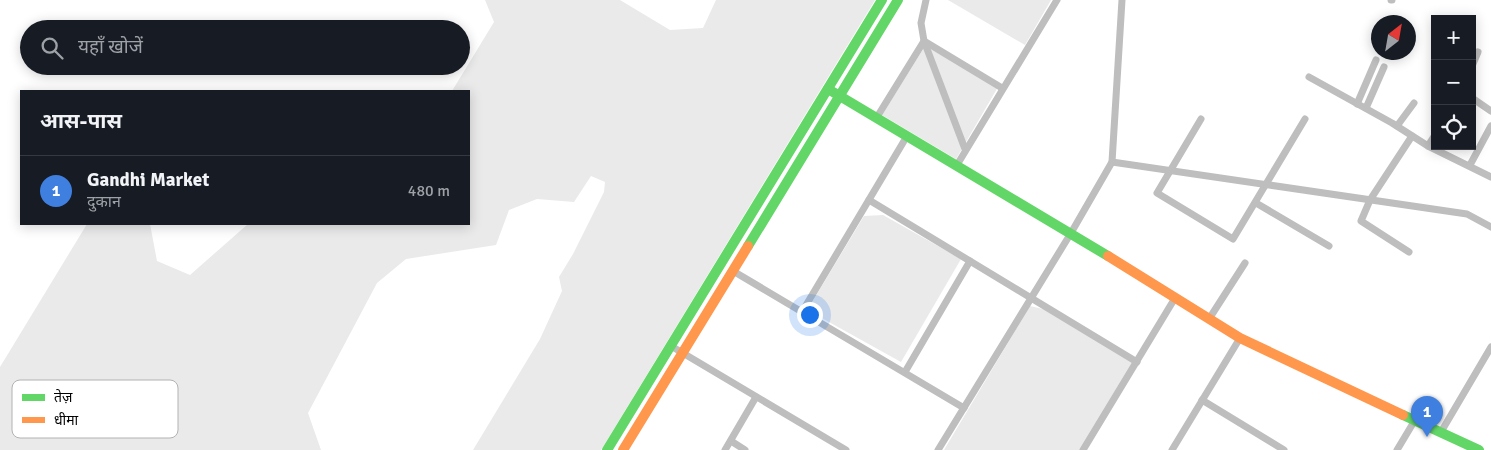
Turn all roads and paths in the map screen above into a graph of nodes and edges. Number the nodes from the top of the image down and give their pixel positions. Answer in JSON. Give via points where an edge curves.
{"nodes":[{"id":1,"x":882,"y":0,"type":"edge"},
{"id":2,"x":898,"y":0,"type":"edge"},
{"id":3,"x":926,"y":0,"type":"edge"},
{"id":4,"x":1056,"y":0,"type":"edge"},
{"id":5,"x":1122,"y":0,"type":"edge"},
{"id":6,"x":924,"y":41,"type":"junction"},
{"id":7,"x":1478,"y":52,"type":"dead end"},
{"id":8,"x":1376,"y":60,"type":"dead end"},
{"id":9,"x":1475,"y":60,"type":"edge"},
{"id":10,"x":1384,"y":67,"type":"dead end"},
{"id":11,"x":1309,"y":77,"type":"dead end"},
{"id":12,"x":1002,"y":88,"type":"junction"},
{"id":13,"x":828,"y":89,"type":"junction"},
{"id":14,"x":840,"y":95,"type":"junction"},
{"id":15,"x":1476,"y":101,"type":"edge"},
{"id":16,"x":1414,"y":103,"type":"dead end"},
{"id":17,"x":1357,"y":104,"type":"junction"},
{"id":18,"x":1366,"y":108,"type":"junction"},
{"id":19,"x":1491,"y":111,"type":"edge"},
{"id":20,"x":877,"y":117,"type":"junction"},
{"id":21,"x":1201,"y":119,"type":"dead end"},
{"id":22,"x":1305,"y":119,"type":"dead end"},
{"id":23,"x":1397,"y":126,"type":"junction"},
{"id":24,"x":1491,"y":126,"type":"edge"},
{"id":25,"x":907,"y":136,"type":"junction"},
{"id":26,"x":1412,"y":136,"type":"junction"},
{"id":27,"x":1431,"y":141,"type":"edge"},
{"id":28,"x":1428,"y":146,"type":"junction"},
{"id":29,"x":965,"y":149,"type":"junction"},
{"id":30,"x":1112,"y":162,"type":"junction"},
{"id":31,"x":957,"y":165,"type":"junction"},
{"id":32,"x":1470,"y":165,"type":"junction"},
{"id":33,"x":1168,"y":171,"type":"junction"},
{"id":34,"x":1491,"y":177,"type":"edge"},
{"id":35,"x":1267,"y":185,"type":"junction"},
{"id":36,"x":869,"y":200,"type":"junction"},
{"id":37,"x":1370,"y":200,"type":"junction"},
{"id":38,"x":1256,"y":203,"type":"junction"},
{"id":39,"x":1491,"y":227,"type":"edge"},
{"id":40,"x":1071,"y":233,"type":"junction"},
{"id":41,"x":1329,"y":246,"type":"dead end"},
{"id":42,"x":1409,"y":252,"type":"dead end"},
{"id":43,"x":970,"y":261,"type":"junction"},
{"id":44,"x":1245,"y":263,"type":"dead end"},
{"id":45,"x":733,"y":270,"type":"junction"},
{"id":46,"x":1032,"y":297,"type":"junction"},
{"id":47,"x":1175,"y":298,"type":"junction"},
{"id":48,"x":802,"y":312,"type":"junction"},
{"id":49,"x":1208,"y":319,"type":"junction"},
{"id":50,"x":1240,"y":338,"type":"junction"},
{"id":51,"x":671,"y":346,"type":"junction"},
{"id":52,"x":1491,"y":347,"type":"edge"},
{"id":53,"x":682,"y":353,"type":"junction"},
{"id":54,"x":1137,"y":362,"type":"junction"},
{"id":55,"x":905,"y":372,"type":"junction"},
{"id":56,"x":756,"y":397,"type":"junction"},
{"id":57,"x":1202,"y":400,"type":"junction"},
{"id":58,"x":964,"y":408,"type":"junction"},
{"id":59,"x":1415,"y":420,"type":"junction"},
{"id":60,"x":1441,"y":432,"type":"junction"},
{"id":61,"x":731,"y":441,"type":"junction"},
{"id":62,"x":607,"y":450,"type":"edge"},
{"id":63,"x":623,"y":450,"type":"edge"},
{"id":64,"x":726,"y":450,"type":"edge"},
{"id":65,"x":746,"y":450,"type":"edge"},
{"id":66,"x":846,"y":450,"type":"edge"},
{"id":67,"x":938,"y":450,"type":"edge"},
{"id":68,"x":1083,"y":450,"type":"edge"},
{"id":69,"x":1172,"y":450,"type":"edge"},
{"id":70,"x":1284,"y":450,"type":"edge"},
{"id":71,"x":1398,"y":450,"type":"edge"},
{"id":72,"x":1479,"y":450,"type":"edge"}],
"edges":[{"from":1,"to":13,"type":"street"},
{"from":2,"to":14,"type":"street"},
{"from":3,"to":6,"type":"street","via":[[921,23]]},
{"from":4,"to":12,"type":"street"},
{"from":5,"to":30,"type":"street"},
{"from":6,"to":12,"type":"street"},
{"from":6,"to":20,"type":"street"},
{"from":6,"to":29,"type":"street"},
{"from":7,"to":9,"type":"street"},
{"from":8,"to":17,"type":"street"},
{"from":10,"to":18,"type":"street"},
{"from":11,"to":17,"type":"street"},
{"from":12,"to":29,"type":"street"},
{"from":13,"to":14,"type":"street"},
{"from":13,"to":51,"type":"street"},
{"from":14,"to":20,"type":"street"},
{"from":14,"to":45,"type":"street"},
{"from":15,"to":19,"type":"street"},
{"from":16,"to":23,"type":"street"},
{"from":17,"to":18,"type":"street"},
{"from":18,"to":23,"type":"street"},
{"from":20,"to":25,"type":"street"},
{"from":21,"to":33,"type":"street"},
{"from":22,"to":35,"type":"street"},
{"from":23,"to":26,"type":"street"},
{"from":24,"to":32,"type":"street"},
{"from":25,"to":31,"type":"street"},
{"from":25,"to":36,"type":"street"},
{"from":26,"to":28,"type":"street"},
{"from":26,"to":37,"type":"street"},
{"from":27,"to":28,"type":"street"},
{"from":28,"to":32,"type":"street"},
{"from":29,"to":31,"type":"street"},
{"from":30,"to":33,"type":"street"},
{"from":30,"to":40,"type":"street"},
{"from":31,"to":40,"type":"street"},
{"from":32,"to":34,"type":"street"},
{"from":33,"to":35,"type":"street"},
{"from":33,"to":38,"type":"street","via":[[1158,194],[1232,238]]},
{"from":35,"to":37,"type":"street"},
{"from":35,"to":38,"type":"street"},
{"from":36,"to":43,"type":"street"},
{"from":36,"to":48,"type":"street"},
{"from":37,"to":39,"type":"street","via":[[1467,214]]},
{"from":37,"to":42,"type":"street","via":[[1361,221]]},
{"from":38,"to":41,"type":"street"},
{"from":40,"to":46,"type":"street"},
{"from":40,"to":47,"type":"street"},
{"from":43,"to":46,"type":"street"},
{"from":43,"to":55,"type":"street"},
{"from":44,"to":49,"type":"street"},
{"from":45,"to":48,"type":"street"},
{"from":45,"to":53,"type":"street"},
{"from":46,"to":54,"type":"street"},
{"from":46,"to":58,"type":"street"},
{"from":47,"to":49,"type":"street"},
{"from":47,"to":54,"type":"street"},
{"from":48,"to":55,"type":"street"},
{"from":49,"to":50,"type":"street"},
{"from":50,"to":57,"type":"street"},
{"from":50,"to":59,"type":"street"},
{"from":51,"to":53,"type":"street"},
{"from":51,"to":62,"type":"street"},
{"from":52,"to":60,"type":"street"},
{"from":53,"to":56,"type":"street"},
{"from":53,"to":63,"type":"street"},
{"from":54,"to":68,"type":"street"},
{"from":55,"to":58,"type":"street"},
{"from":56,"to":61,"type":"street"},
{"from":56,"to":66,"type":"street"},
{"from":57,"to":69,"type":"street"},
{"from":57,"to":70,"type":"street"},
{"from":58,"to":67,"type":"street"},
{"from":59,"to":60,"type":"street"},
{"from":59,"to":71,"type":"street"},
{"from":60,"to":72,"type":"street"},
{"from":61,"to":64,"type":"street"},
{"from":61,"to":65,"type":"street"}]}
